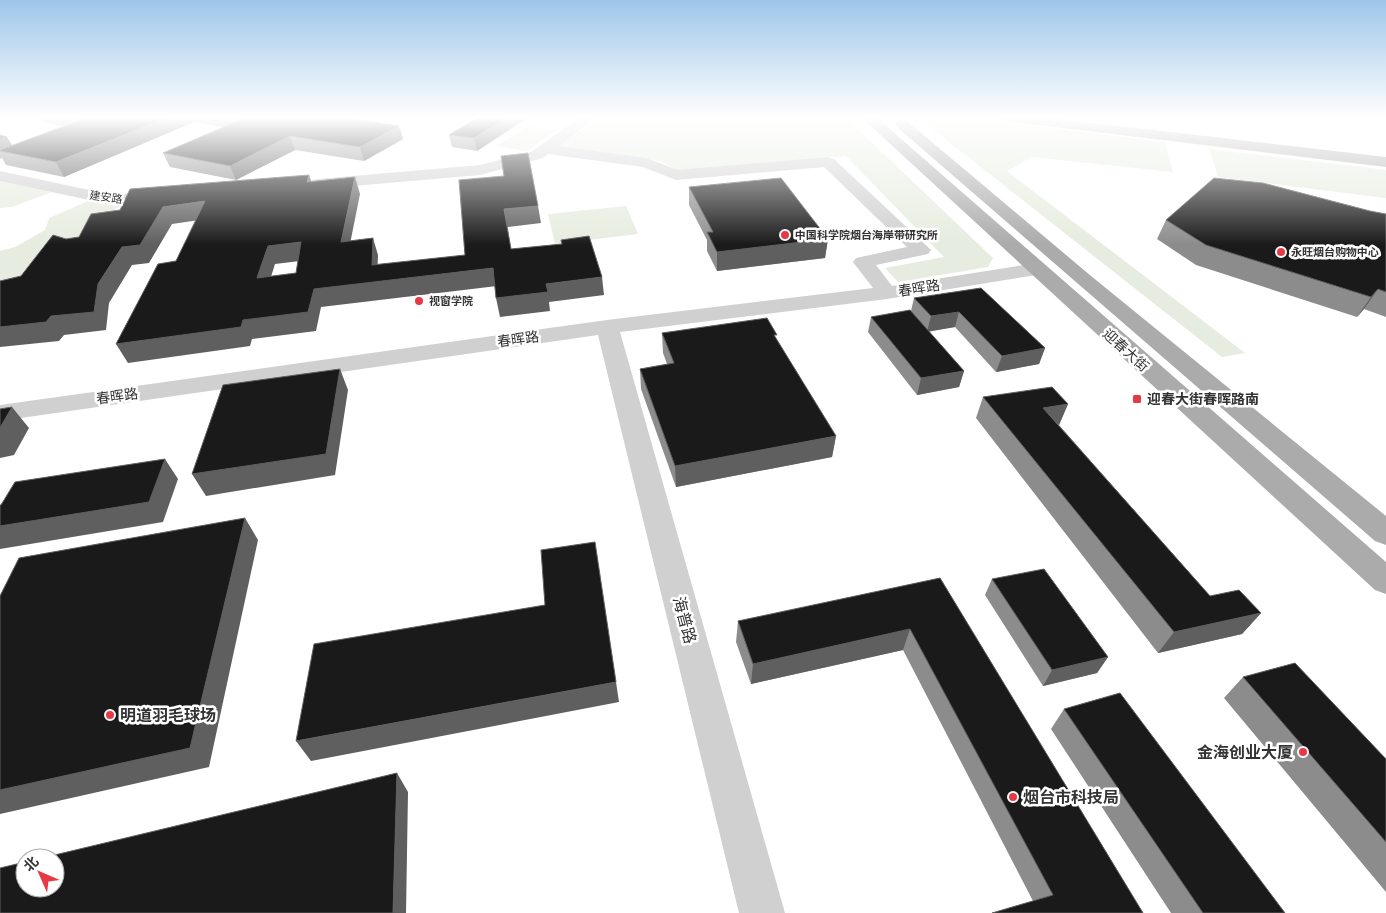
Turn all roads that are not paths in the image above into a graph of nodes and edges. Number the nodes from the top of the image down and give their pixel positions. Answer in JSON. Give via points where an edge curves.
{"nodes":[{"id":1,"x":519,"y":160,"type":"edge"},
{"id":2,"x":622,"y":160,"type":"edge"},
{"id":3,"x":915,"y":160,"type":"edge"},
{"id":4,"x":950,"y":160,"type":"edge"},
{"id":5,"x":1366,"y":160,"type":"edge"},
{"id":6,"x":1386,"y":162,"type":"edge"},
{"id":7,"x":0,"y":176,"type":"edge"},
{"id":8,"x":306,"y":186,"type":"edge"},
{"id":9,"x":179,"y":197,"type":"edge"},
{"id":10,"x":1036,"y":269,"type":"junction"},
{"id":11,"x":887,"y":293,"type":"junction"},
{"id":12,"x":607,"y":326,"type":"junction"},
{"id":13,"x":0,"y":413,"type":"edge"},
{"id":14,"x":1386,"y":532,"type":"edge"},
{"id":15,"x":1386,"y":581,"type":"edge"},
{"id":16,"x":762,"y":913,"type":"edge"}],
"edges":[{"from":1,"to":8,"type":"street","via":[[480,170]]},
{"from":2,"to":11,"type":"street","via":[[646,163],[676,175],[828,162],[920,250],[862,262]]},
{"from":3,"to":10,"type":"main road","name":"迎春大街"},
{"from":4,"to":14,"type":"main road","name":"迎春大街","via":[[1092,286]]},
{"from":5,"to":6,"type":"main road"},
{"from":7,"to":9,"type":"street","name":"建安路","via":[[108,199]]},
{"from":10,"to":11,"type":"street","name":"春晖路"},
{"from":10,"to":15,"type":"main road","name":"迎春大街"},
{"from":11,"to":12,"type":"street","name":"春晖路"},
{"from":12,"to":13,"type":"street","name":"春晖路"},
{"from":12,"to":16,"type":"street","name":"海普路"}]}
